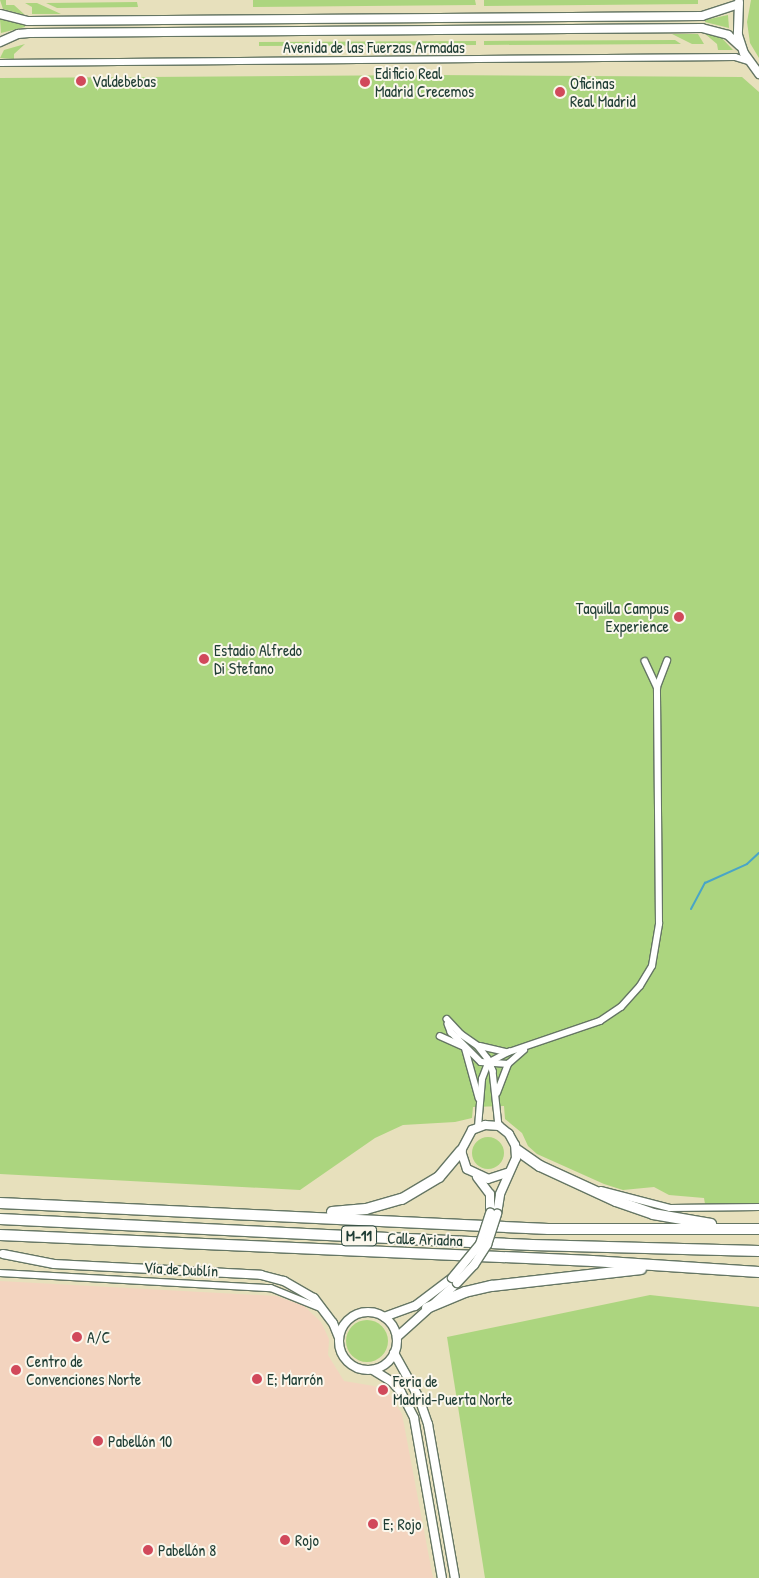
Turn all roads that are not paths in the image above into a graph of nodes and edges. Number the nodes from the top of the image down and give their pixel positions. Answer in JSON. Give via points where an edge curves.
{"nodes":[{"id":1,"x":739,"y":2,"type":"edge"},
{"id":2,"x":0,"y":14,"type":"edge"},
{"id":3,"x":0,"y":42,"type":"edge"},
{"id":4,"x":740,"y":46,"type":"junction"},
{"id":5,"x":748,"y":61,"type":"junction"},
{"id":6,"x":0,"y":63,"type":"edge"},
{"id":7,"x":759,"y":74,"type":"edge"},
{"id":8,"x":645,"y":661,"type":"dead end"},
{"id":9,"x":667,"y":661,"type":"dead end"},
{"id":10,"x":657,"y":686,"type":"junction"},
{"id":11,"x":452,"y":1032,"type":"junction"},
{"id":12,"x":465,"y":1046,"type":"junction"},
{"id":13,"x":478,"y":1046,"type":"junction"},
{"id":14,"x":529,"y":1046,"type":"junction"},
{"id":15,"x":510,"y":1052,"type":"junction"},
{"id":16,"x":488,"y":1063,"type":"junction"},
{"id":17,"x":508,"y":1064,"type":"junction"},
{"id":18,"x":496,"y":1098,"type":"junction"},
{"id":19,"x":481,"y":1105,"type":"junction"},
{"id":20,"x":499,"y":1126,"type":"junction"},
{"id":21,"x":478,"y":1127,"type":"junction"},
{"id":22,"x":516,"y":1150,"type":"junction"},
{"id":23,"x":461,"y":1151,"type":"junction"},
{"id":24,"x":540,"y":1166,"type":"junction"},
{"id":25,"x":509,"y":1172,"type":"junction"},
{"id":26,"x":476,"y":1176,"type":"junction"},
{"id":27,"x":0,"y":1196,"type":"edge"},
{"id":28,"x":0,"y":1203,"type":"edge"},
{"id":29,"x":106,"y":1207,"type":"junction"},
{"id":30,"x":759,"y":1207,"type":"edge"},
{"id":31,"x":493,"y":1214,"type":"junction"},
{"id":32,"x":293,"y":1215,"type":"junction"},
{"id":33,"x":0,"y":1219,"type":"edge"},
{"id":34,"x":747,"y":1229,"type":"junction"},
{"id":35,"x":759,"y":1229,"type":"edge"},
{"id":36,"x":0,"y":1235,"type":"edge"},
{"id":37,"x":759,"y":1251,"type":"edge"},
{"id":38,"x":3,"y":1254,"type":"dead end"},
{"id":39,"x":678,"y":1266,"type":"junction"},
{"id":40,"x":0,"y":1272,"type":"edge"},
{"id":41,"x":759,"y":1272,"type":"edge"},
{"id":42,"x":455,"y":1280,"type":"junction"},
{"id":43,"x":427,"y":1308,"type":"junction"},
{"id":44,"x":329,"y":1316,"type":"junction"},
{"id":45,"x":384,"y":1317,"type":"junction"},
{"id":46,"x":397,"y":1337,"type":"junction"},
{"id":47,"x":339,"y":1338,"type":"junction"},
{"id":48,"x":394,"y":1353,"type":"junction"},
{"id":49,"x":373,"y":1370,"type":"junction"},
{"id":50,"x":442,"y":1578,"type":"edge"},
{"id":51,"x":455,"y":1578,"type":"edge"}],
"edges":[{"from":1,"to":2,"type":"street","name":"Avenida de las Fuerzas Armadas","via":[[702,16],[28,21]]},
{"from":1,"to":4,"type":"street","via":[[736,25]]},
{"from":3,"to":4,"type":"street","name":"Avenida de las Fuerzas Armadas","via":[[29,33],[702,28],[728,35]]},
{"from":4,"to":5,"type":"street"},
{"from":5,"to":6,"type":"street","name":"Avenida de las Fuerzas Armadas","via":[[735,57]]},
{"from":5,"to":7,"type":"street"},
{"from":8,"to":10,"type":"street"},
{"from":9,"to":10,"type":"street"},
{"from":10,"to":14,"type":"street","via":[[659,924],[652,966],[621,1007],[607,1016]]},
{"from":11,"to":12,"type":"street"},
{"from":11,"to":12,"type":"street","via":[[440,1036]]},
{"from":11,"to":13,"type":"street","via":[[447,1019]]},
{"from":12,"to":16,"type":"street","via":[[481,1062]]},
{"from":12,"to":19,"type":"street"},
{"from":13,"to":15,"type":"street"},
{"from":13,"to":16,"type":"street"},
{"from":14,"to":15,"type":"street"},
{"from":14,"to":17,"type":"street"},
{"from":15,"to":16,"type":"street"},
{"from":16,"to":17,"type":"street"},
{"from":16,"to":18,"type":"street"},
{"from":16,"to":19,"type":"street","via":[[482,1079]]},
{"from":17,"to":18,"type":"street"},
{"from":18,"to":20,"type":"street"},
{"from":19,"to":21,"type":"street"},
{"from":20,"to":21,"type":"street"},
{"from":20,"to":22,"type":"street","via":[[510,1134]]},
{"from":21,"to":23,"type":"street","via":[[467,1136]]},
{"from":22,"to":24,"type":"highway"},
{"from":22,"to":25,"type":"street"},
{"from":23,"to":26,"type":"street","via":[[467,1169]]},
{"from":23,"to":32,"type":"highway","via":[[439,1177],[402,1199],[366,1209]]},
{"from":24,"to":30,"type":"street","via":[[582,1184],[649,1205]]},
{"from":24,"to":34,"type":"highway","via":[[582,1187],[654,1214]]},
{"from":25,"to":26,"type":"street","via":[[488,1179]]},
{"from":25,"to":31,"type":"street"},
{"from":26,"to":31,"type":"street","via":[[490,1194]]},
{"from":27,"to":29,"type":"highway"},
{"from":28,"to":29,"type":"highway"},
{"from":29,"to":32,"type":"highway"},
{"from":31,"to":42,"type":"street","bridge":true,"via":[[487,1245],[474,1265]]},
{"from":32,"to":34,"type":"highway","via":[[548,1229]]},
{"from":33,"to":37,"type":"highway","name":"Calle Ariadna","number":"M-11","via":[[532,1245]]},
{"from":34,"to":35,"type":"highway"},
{"from":36,"to":39,"type":"highway","name":"Calle Ariadna","number":"M-11"},
{"from":38,"to":44,"type":"street","via":[[54,1264],[261,1275],[284,1281],[309,1294]]},
{"from":39,"to":41,"type":"highway","name":"Calle Ariadna","number":"M-11"},
{"from":39,"to":43,"type":"highway","via":[[492,1286],[466,1292]]},
{"from":40,"to":44,"type":"street","name":"Vía de Dublín","via":[[271,1288],[306,1300]]},
{"from":42,"to":43,"type":"street"},
{"from":42,"to":45,"type":"street","via":[[415,1306]]},
{"from":43,"to":46,"type":"street"},
{"from":44,"to":47,"type":"street"},
{"from":45,"to":46,"type":"street"},
{"from":45,"to":47,"type":"street","via":[[367,1312],[359,1314],[345,1323]]},
{"from":46,"to":48,"type":"street"},
{"from":47,"to":49,"type":"street","via":[[341,1352],[349,1363]]},
{"from":48,"to":49,"type":"street","via":[[386,1364]]},
{"from":48,"to":51,"type":"street","via":[[419,1398],[428,1424]]},
{"from":49,"to":50,"type":"street","via":[[397,1387],[414,1418]]}]}
